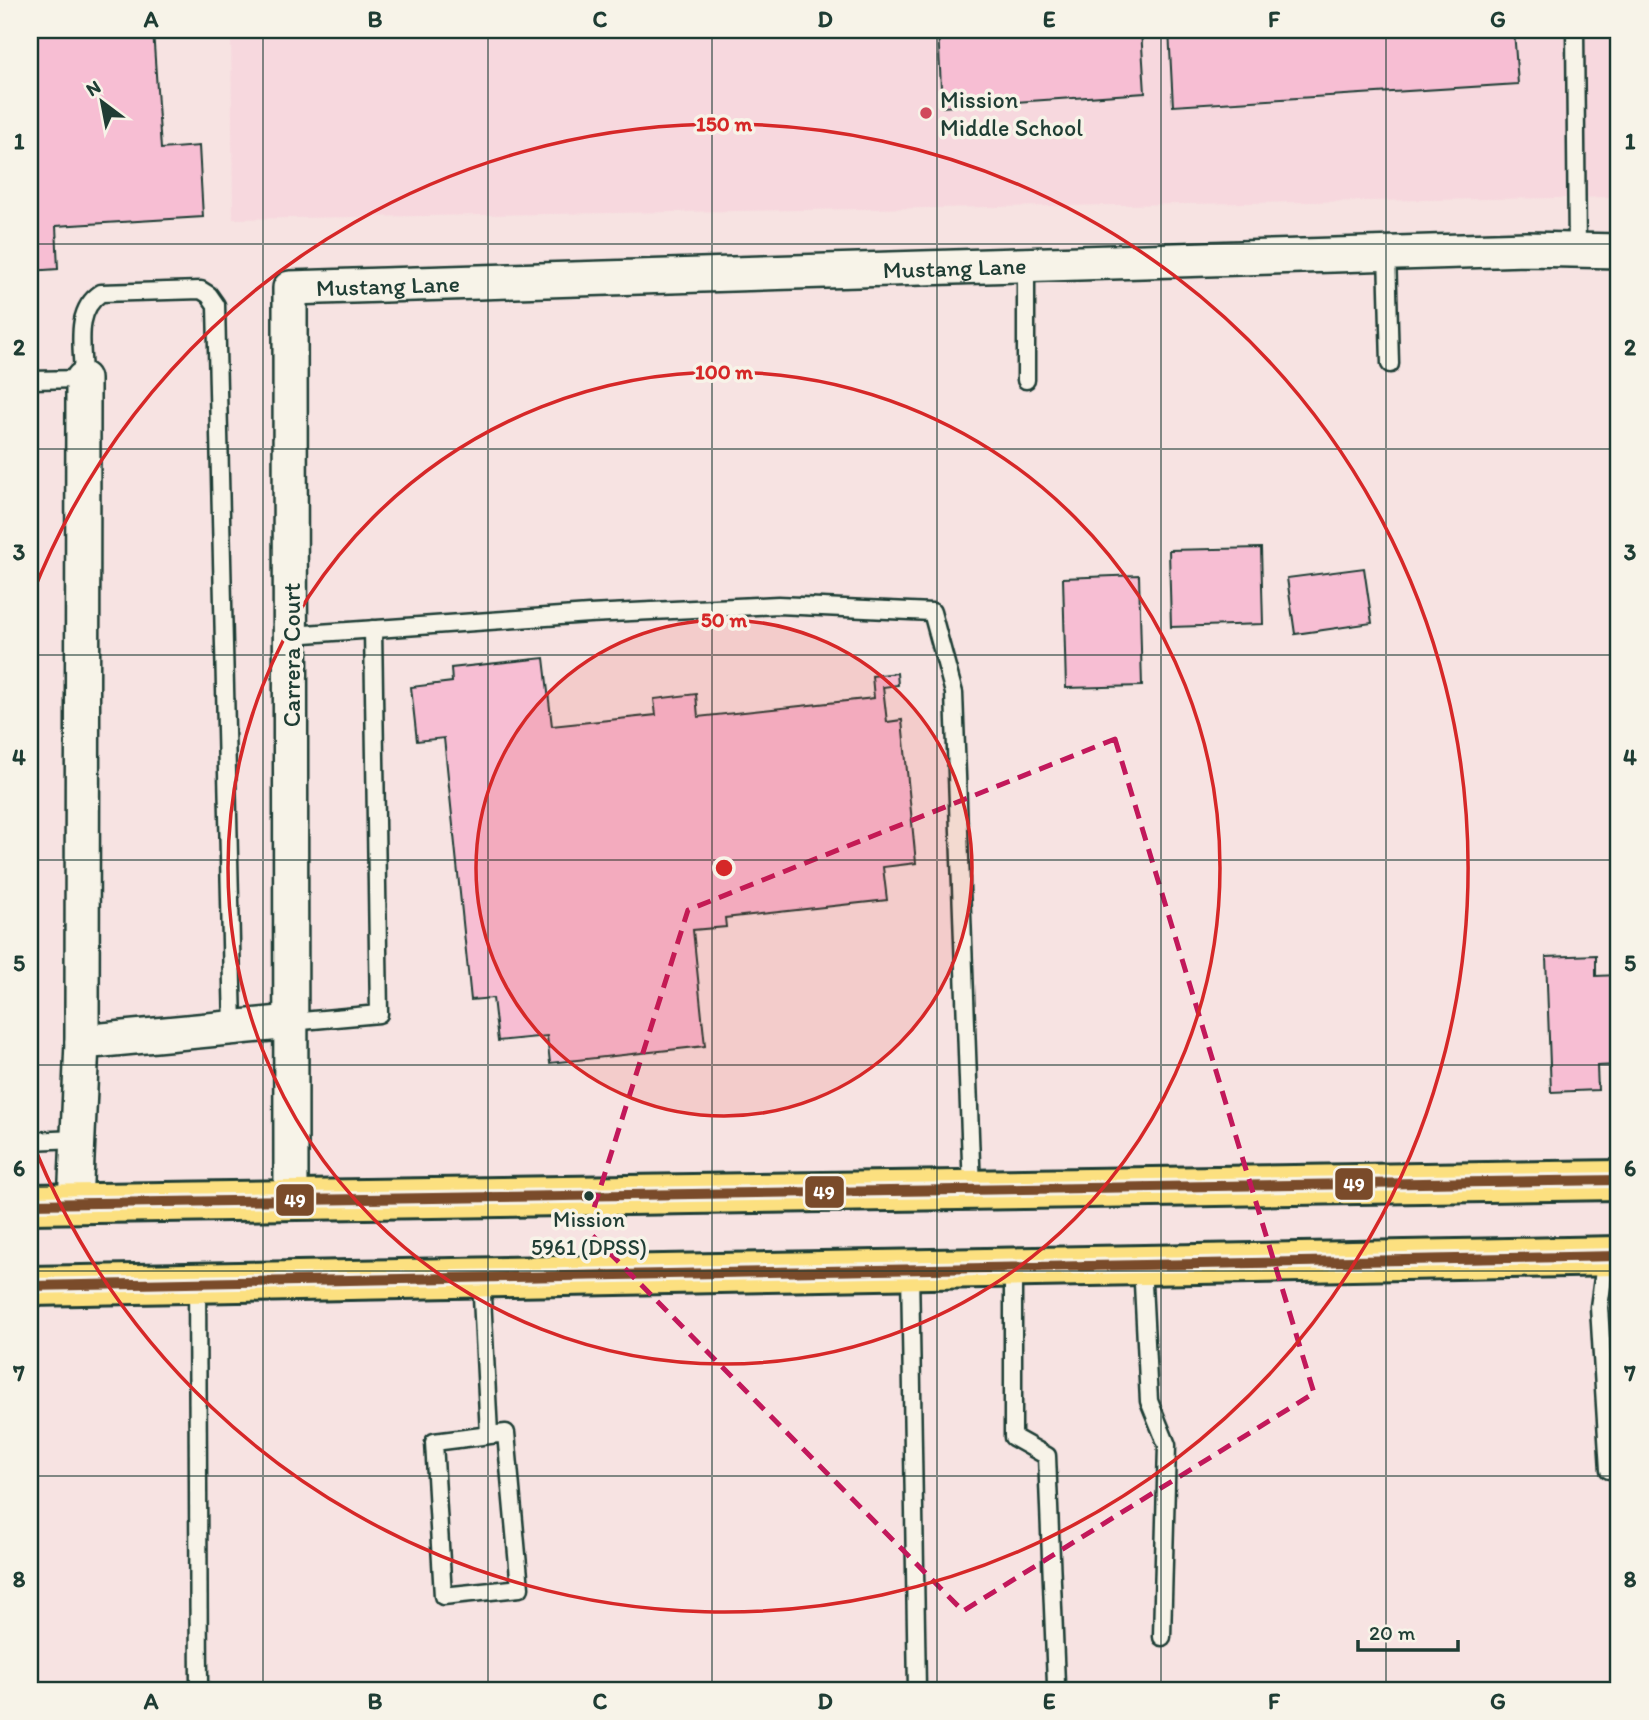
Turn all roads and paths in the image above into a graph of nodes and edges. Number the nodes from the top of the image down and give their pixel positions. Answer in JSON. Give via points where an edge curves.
{"nodes":[{"id":1,"x":1575,"y":30,"type":"edge"},
{"id":2,"x":1577,"y":250,"type":"junction"},
{"id":3,"x":1619,"y":251,"type":"edge"},
{"id":4,"x":1387,"y":253,"type":"junction"},
{"id":5,"x":1026,"y":265,"type":"junction"},
{"id":6,"x":290,"y":288,"type":"joint"},
{"id":7,"x":1390,"y":365,"type":"dead end"},
{"id":8,"x":83,"y":379,"type":"junction"},
{"id":9,"x":30,"y":380,"type":"edge"},
{"id":10,"x":1026,"y":380,"type":"dead end"},
{"id":11,"x":373,"y":629,"type":"junction"},
{"id":12,"x":291,"y":635,"type":"junction"},
{"id":13,"x":291,"y":1022,"type":"junction"},
{"id":14,"x":233,"y":1027,"type":"junction"},
{"id":15,"x":82,"y":1042,"type":"junction"},
{"id":16,"x":77,"y":1139,"type":"junction"},
{"id":17,"x":30,"y":1141,"type":"edge"},
{"id":18,"x":1619,"y":1180,"type":"edge"},
{"id":19,"x":972,"y":1190,"type":"junction"},
{"id":20,"x":291,"y":1200,"type":"junction"},
{"id":21,"x":30,"y":1204,"type":"edge"},
{"id":22,"x":75,"y":1204,"type":"junction"},
{"id":23,"x":1613,"y":1256,"type":"edge"},
{"id":24,"x":1142,"y":1264,"type":"junction"},
{"id":25,"x":1013,"y":1267,"type":"junction"},
{"id":26,"x":910,"y":1269,"type":"junction"},
{"id":27,"x":481,"y":1277,"type":"junction"},
{"id":28,"x":197,"y":1282,"type":"junction"},
{"id":29,"x":30,"y":1286,"type":"edge"},
{"id":30,"x":489,"y":1434,"type":"junction"},
{"id":31,"x":1609,"y":1470,"type":"dead end"},
{"id":32,"x":1162,"y":1637,"type":"dead end"},
{"id":33,"x":1056,"y":1684,"type":"dead end"},
{"id":34,"x":199,"y":1690,"type":"edge"},
{"id":35,"x":917,"y":1690,"type":"edge"}],
"edges":[{"from":1,"to":2,"type":"lane"},
{"from":2,"to":3,"type":"street","name":"Mustang Lane"},
{"from":2,"to":4,"type":"street","name":"Mustang Lane"},
{"from":4,"to":5,"type":"street","name":"Mustang Lane"},
{"from":4,"to":7,"type":"lane"},
{"from":5,"to":6,"type":"street","name":"Mustang Lane"},
{"from":5,"to":10,"type":"lane"},
{"from":6,"to":12,"type":"street","name":"Carrera Court"},
{"from":8,"to":9,"type":"lane"},
{"from":8,"to":14,"type":"lane","via":[[82,312],[101,293],[201,290],[216,305]]},
{"from":8,"to":15,"type":"street"},
{"from":11,"to":12,"type":"lane"},
{"from":11,"to":13,"type":"lane","via":[[379,1014]]},
{"from":11,"to":19,"type":"lane","via":[[778,605],[932,612],[954,693]]},
{"from":12,"to":13,"type":"street","name":"Carrera Court"},
{"from":13,"to":14,"type":"street"},
{"from":13,"to":20,"type":"street","name":"Carrera Court"},
{"from":14,"to":15,"type":"street"},
{"from":15,"to":16,"type":"street"},
{"from":16,"to":17,"type":"lane"},
{"from":16,"to":22,"type":"street"},
{"from":18,"to":19,"type":"main road"},
{"from":19,"to":20,"type":"main road"},
{"from":20,"to":22,"type":"main road"},
{"from":21,"to":22,"type":"main road"},
{"from":23,"to":24,"type":"main road"},
{"from":23,"to":31,"type":"lane","via":[[1599,1307]]},
{"from":24,"to":25,"type":"main road"},
{"from":24,"to":32,"type":"lane","via":[[1149,1401],[1167,1445]]},
{"from":25,"to":26,"type":"main road"},
{"from":25,"to":33,"type":"lane","via":[[1013,1437],[1047,1456]]},
{"from":26,"to":27,"type":"main road"},
{"from":26,"to":35,"type":"lane"},
{"from":27,"to":28,"type":"main road"},
{"from":27,"to":30,"type":"lane"},
{"from":28,"to":29,"type":"main road"},
{"from":28,"to":34,"type":"lane"},
{"from":30,"to":30,"type":"lane","via":[[434,1442],[443,1596],[520,1588],[506,1433]]}]}
